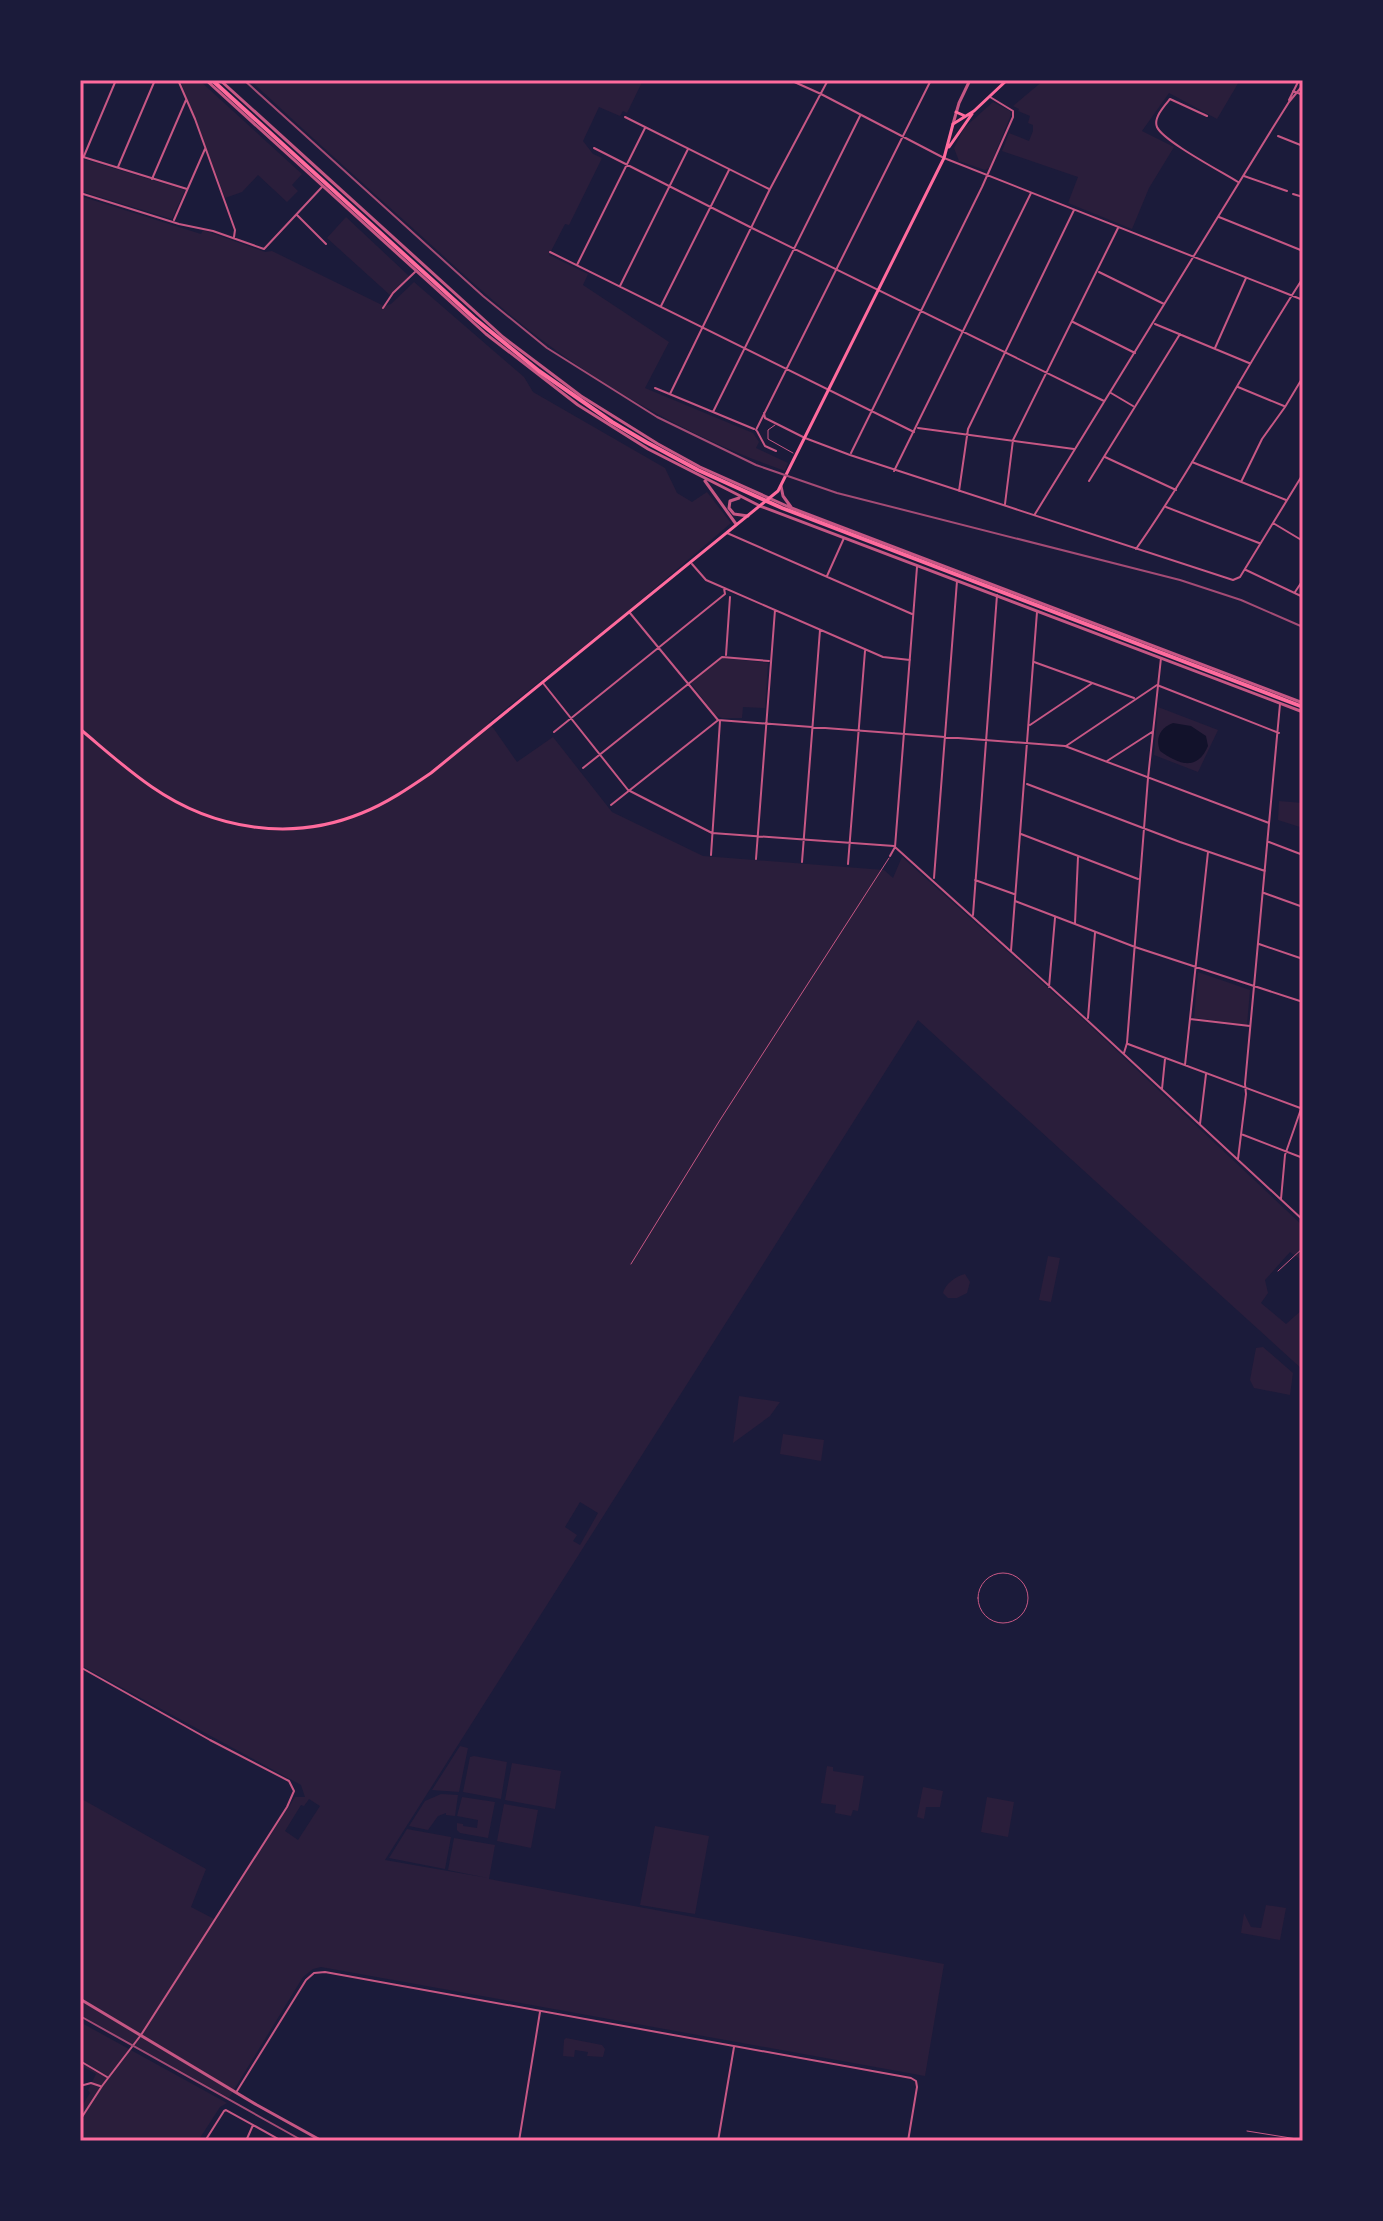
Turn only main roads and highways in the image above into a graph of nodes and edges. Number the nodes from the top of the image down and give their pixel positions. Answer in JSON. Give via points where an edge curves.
{"nodes":[{"id":1,"x":212,"y":80,"type":"edge"},
{"id":2,"x":1007,"y":80,"type":"edge"},
{"id":3,"x":974,"y":111,"type":"junction"},
{"id":4,"x":956,"y":112,"type":"road end"},
{"id":5,"x":969,"y":115,"type":"junction"},
{"id":6,"x":947,"y":150,"type":"junction"},
{"id":7,"x":1303,"y":707,"type":"edge"},
{"id":8,"x":80,"y":729,"type":"edge"}],
"edges":[{"from":1,"to":7,"type":"main road","via":[[474,318],[539,371],[635,436],[780,510]]},
{"from":2,"to":3,"type":"main road"},
{"from":3,"to":5,"type":"main road"},
{"from":3,"to":6,"type":"main road"},
{"from":4,"to":5,"type":"main road"},
{"from":5,"to":6,"type":"main road","via":[[953,124]]},
{"from":6,"to":8,"type":"main road","via":[[770,498],[431,773],[346,819],[312,828],[238,825],[194,811],[159,791]]}]}
